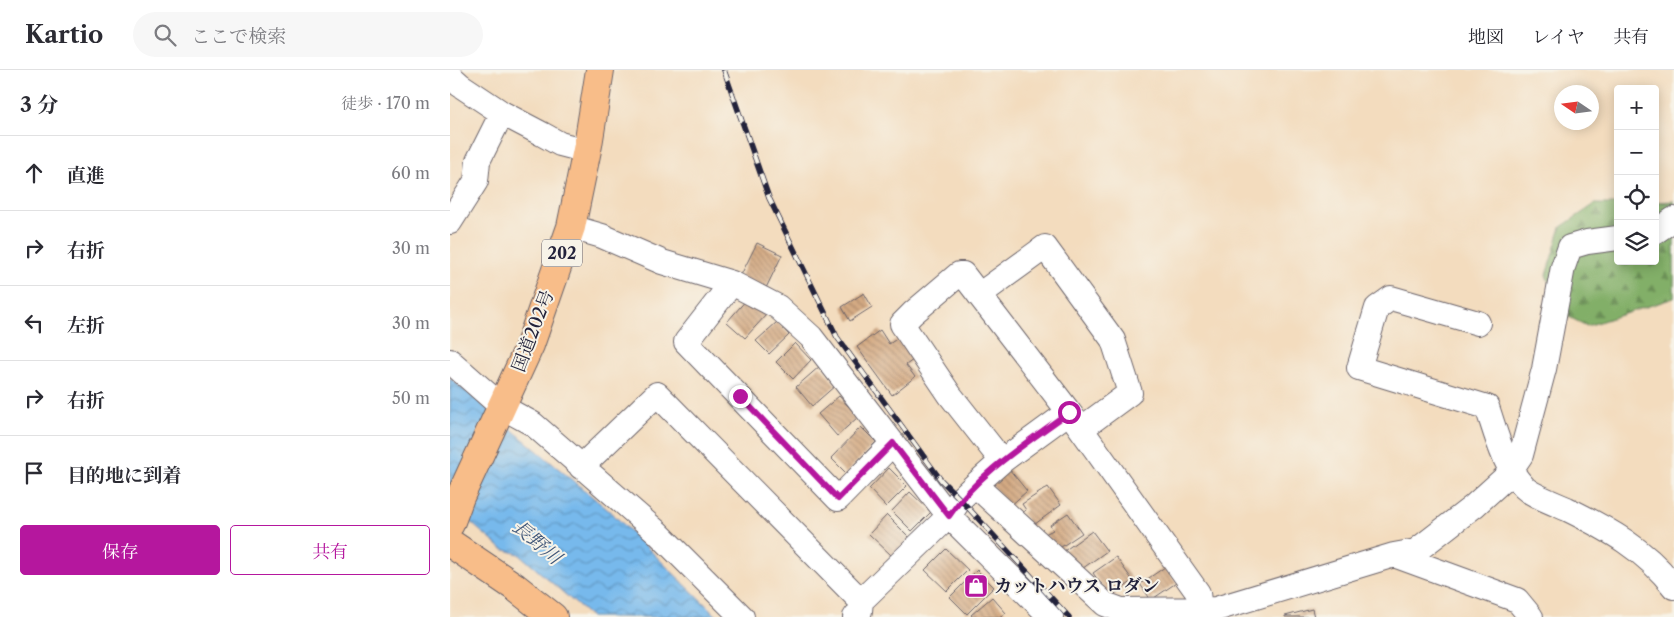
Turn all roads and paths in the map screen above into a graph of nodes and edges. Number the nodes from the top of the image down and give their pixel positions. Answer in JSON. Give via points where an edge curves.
{"nodes":[{"id":1,"x":600,"y":70,"type":"edge"},
{"id":2,"x":450,"y":76,"type":"edge"},
{"id":3,"x":502,"y":113,"type":"junction"},
{"id":4,"x":587,"y":151,"type":"junction"},
{"id":5,"x":1674,"y":219,"type":"edge"},
{"id":6,"x":450,"y":222,"type":"edge"},
{"id":7,"x":571,"y":227,"type":"junction"},
{"id":8,"x":1659,"y":229,"type":"edge"},
{"id":9,"x":1614,"y":239,"type":"edge"},
{"id":10,"x":732,"y":283,"type":"junction"},
{"id":11,"x":979,"y":295,"type":"junction"},
{"id":12,"x":1478,"y":322,"type":"dead end"},
{"id":13,"x":450,"y":361,"type":"edge"},
{"id":14,"x":497,"y":417,"type":"junction"},
{"id":15,"x":1075,"y":420,"type":"junction"},
{"id":16,"x":893,"y":443,"type":"junction"},
{"id":17,"x":1002,"y":461,"type":"junction"},
{"id":18,"x":581,"y":467,"type":"junction"},
{"id":19,"x":1511,"y":470,"type":"junction"},
{"id":20,"x":975,"y":485,"type":"junction"},
{"id":21,"x":949,"y":516,"type":"junction"},
{"id":22,"x":450,"y":524,"type":"edge"},
{"id":23,"x":450,"y":543,"type":"edge"},
{"id":24,"x":1394,"y":555,"type":"junction"},
{"id":25,"x":1674,"y":586,"type":"edge"},
{"id":26,"x":858,"y":609,"type":"edge"},
{"id":27,"x":1211,"y":612,"type":"edge"},
{"id":28,"x":553,"y":617,"type":"edge"},
{"id":29,"x":742,"y":617,"type":"edge"},
{"id":30,"x":1051,"y":617,"type":"edge"},
{"id":31,"x":1531,"y":617,"type":"edge"}],
"edges":[{"from":1,"to":4,"type":"main road","name":"国道202号","number":"202"},
{"from":2,"to":3,"type":"street"},
{"from":3,"to":4,"type":"street","via":[[560,144]]},
{"from":3,"to":6,"type":"street","via":[[478,161],[476,181]]},
{"from":4,"to":7,"type":"main road","name":"国道202号","number":"202"},
{"from":5,"to":8,"type":"street"},
{"from":7,"to":10,"type":"street","via":[[602,236],[662,262]]},
{"from":7,"to":14,"type":"main road","name":"国道202号","number":"202","via":[[530,345]]},
{"from":9,"to":19,"type":"street","via":[[1570,247],[1563,267],[1544,369],[1521,454]]},
{"from":10,"to":16,"type":"street","via":[[778,307],[811,337]]},
{"from":10,"to":16,"type":"street","via":[[686,342],[838,499]]},
{"from":11,"to":15,"type":"street"},
{"from":11,"to":15,"type":"street","via":[[1045,248],[1113,340],[1130,393]]},
{"from":11,"to":17,"type":"street","via":[[963,274],[959,274],[902,324]]},
{"from":12,"to":19,"type":"street","via":[[1392,298],[1377,308],[1359,368],[1487,406]]},
{"from":13,"to":14,"type":"street"},
{"from":14,"to":18,"type":"street","via":[[533,424]]},
{"from":14,"to":22,"type":"main road","name":"国道202号","number":"202"},
{"from":15,"to":17,"type":"street"},
{"from":15,"to":27,"type":"street"},
{"from":16,"to":21,"type":"street"},
{"from":17,"to":20,"type":"street"},
{"from":18,"to":26,"type":"street","via":[[657,394]]},
{"from":18,"to":29,"type":"street","via":[[656,532]]},
{"from":19,"to":24,"type":"street","via":[[1474,506],[1416,551]]},
{"from":19,"to":25,"type":"street","via":[[1524,488],[1597,524],[1646,556]]},
{"from":20,"to":21,"type":"street"},
{"from":20,"to":27,"type":"street","via":[[1105,604],[1121,610]]},
{"from":21,"to":26,"type":"street"},
{"from":21,"to":30,"type":"street"},
{"from":23,"to":28,"type":"main road"},
{"from":24,"to":27,"type":"street"},
{"from":24,"to":31,"type":"street","via":[[1517,600]]}]}
